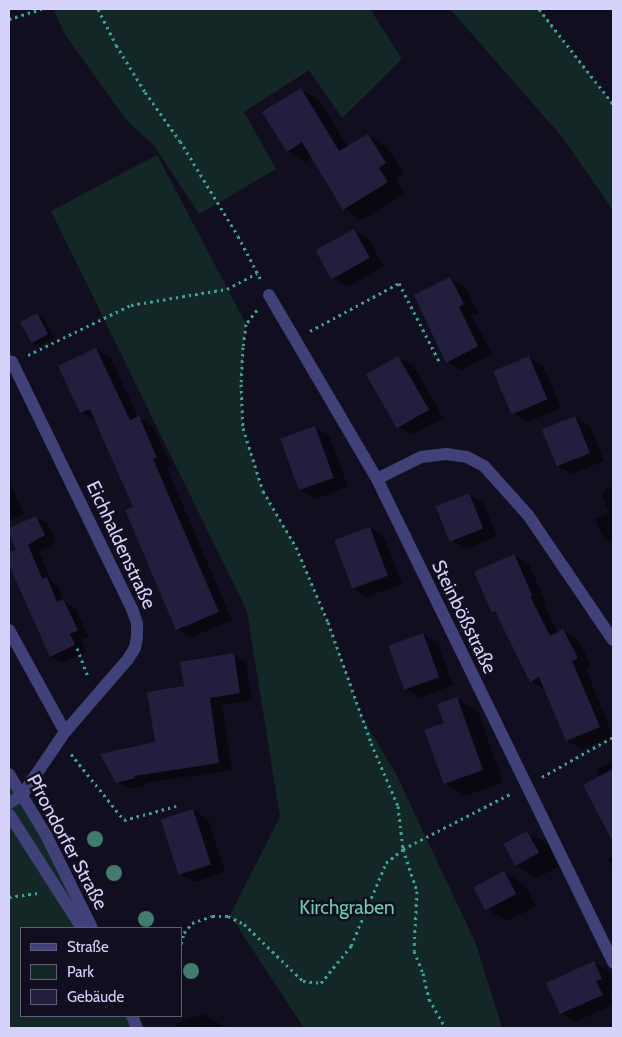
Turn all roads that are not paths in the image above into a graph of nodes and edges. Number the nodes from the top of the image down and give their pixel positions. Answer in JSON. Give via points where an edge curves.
{"nodes":[{"id":1,"x":269,"y":295,"type":"road end"},
{"id":2,"x":12,"y":362,"type":"road end"},
{"id":3,"x":376,"y":479,"type":"junction"},
{"id":4,"x":9,"y":630,"type":"edge"},
{"id":5,"x":613,"y":640,"type":"edge"},
{"id":6,"x":63,"y":736,"type":"junction"},
{"id":7,"x":9,"y":774,"type":"edge"},
{"id":8,"x":22,"y":795,"type":"junction"},
{"id":9,"x":9,"y":804,"type":"edge"},
{"id":10,"x":9,"y":814,"type":"edge"},
{"id":11,"x":81,"y":927,"type":"edge"},
{"id":12,"x":92,"y":927,"type":"edge"},
{"id":13,"x":613,"y":962,"type":"edge"}],
"edges":[{"from":1,"to":3,"type":"street","name":"Steinbößstraße"},
{"from":2,"to":6,"type":"street","name":"Eichhaldenstraße","via":[[137,624],[135,648]]},
{"from":3,"to":5,"type":"street","via":[[421,457],[446,454],[467,457],[484,466],[528,515]]},
{"from":3,"to":13,"type":"street","name":"Steinbößstraße"},
{"from":4,"to":6,"type":"street"},
{"from":6,"to":8,"type":"street","name":"Eichhaldenstraße"},
{"from":7,"to":8,"type":"street","name":"Pfrondorfer Straße"},
{"from":8,"to":9,"type":"street","name":"Eichhaldenstraße"},
{"from":8,"to":12,"type":"street","name":"Pfrondorfer Straße","via":[[46,835]]},
{"from":10,"to":11,"type":"street","name":"Pfrondorfer Straße"}]}
